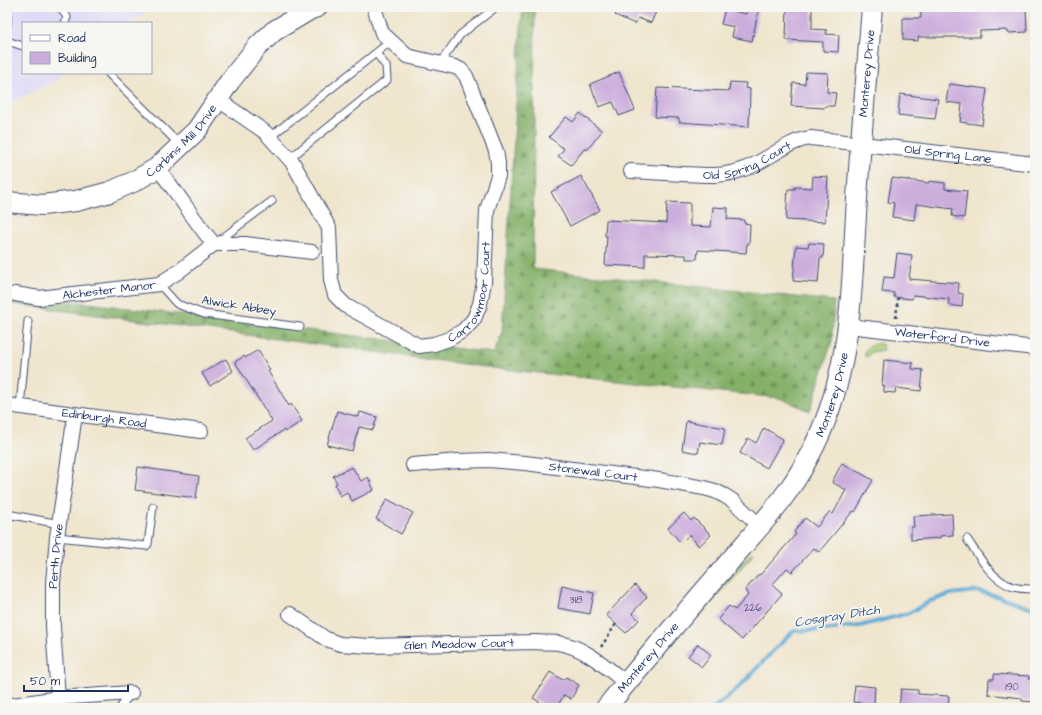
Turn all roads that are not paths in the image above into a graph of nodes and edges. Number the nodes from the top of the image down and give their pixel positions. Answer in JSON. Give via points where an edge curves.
{"nodes":[{"id":1,"x":8,"y":7,"type":"edge"},
{"id":2,"x":60,"y":7,"type":"edge"},
{"id":3,"x":317,"y":7,"type":"edge"},
{"id":4,"x":374,"y":7,"type":"edge"},
{"id":5,"x":496,"y":7,"type":"edge"},
{"id":6,"x":872,"y":7,"type":"edge"},
{"id":7,"x":65,"y":22,"type":"edge"},
{"id":8,"x":7,"y":27,"type":"edge"},
{"id":9,"x":7,"y":41,"type":"edge"},
{"id":10,"x":391,"y":41,"type":"junction"},
{"id":11,"x":22,"y":46,"type":"edge"},
{"id":12,"x":376,"y":53,"type":"junction"},
{"id":13,"x":440,"y":63,"type":"junction"},
{"id":14,"x":109,"y":74,"type":"dead end"},
{"id":15,"x":217,"y":99,"type":"junction"},
{"id":16,"x":270,"y":137,"type":"junction"},
{"id":17,"x":861,"y":143,"type":"junction"},
{"id":18,"x":180,"y":146,"type":"junction"},
{"id":19,"x":289,"y":159,"type":"junction"},
{"id":20,"x":1035,"y":164,"type":"edge"},
{"id":21,"x":157,"y":168,"type":"junction"},
{"id":22,"x":631,"y":171,"type":"dead end"},
{"id":23,"x":272,"y":201,"type":"dead end"},
{"id":24,"x":7,"y":202,"type":"edge"},
{"id":25,"x":214,"y":244,"type":"junction"},
{"id":26,"x":312,"y":252,"type":"dead end"},
{"id":27,"x":159,"y":284,"type":"junction"},
{"id":28,"x":15,"y":294,"type":"dead end"},
{"id":29,"x":28,"y":321,"type":"dead end"},
{"id":30,"x":849,"y":326,"type":"junction"},
{"id":31,"x":300,"y":327,"type":"dead end"},
{"id":32,"x":1035,"y":348,"type":"edge"},
{"id":33,"x":13,"y":406,"type":"edge"},
{"id":34,"x":74,"y":414,"type":"junction"},
{"id":35,"x":201,"y":431,"type":"dead end"},
{"id":36,"x":413,"y":465,"type":"dead end"},
{"id":37,"x":153,"y":507,"type":"dead end"},
{"id":38,"x":7,"y":514,"type":"edge"},
{"id":39,"x":760,"y":526,"type":"junction"},
{"id":40,"x":59,"y":531,"type":"junction"},
{"id":41,"x":967,"y":539,"type":"dead end"},
{"id":42,"x":1035,"y":589,"type":"edge"},
{"id":43,"x":290,"y":614,"type":"dead end"},
{"id":44,"x":626,"y":683,"type":"junction"},
{"id":45,"x":132,"y":693,"type":"joint"},
{"id":46,"x":50,"y":702,"type":"edge"},
{"id":47,"x":7,"y":706,"type":"edge"},
{"id":48,"x":120,"y":708,"type":"edge"},
{"id":49,"x":606,"y":708,"type":"edge"}],
"edges":[{"from":1,"to":8,"type":"lane"},
{"from":2,"to":7,"type":"lane","via":[[67,17]]},
{"from":3,"to":15,"type":"street","name":"Corbins Mill Drive","via":[[274,31],[257,47]]},
{"from":4,"to":10,"type":"street","name":"Carrowmoor Court","via":[[382,33]]},
{"from":5,"to":13,"type":"lane","via":[[460,35]]},
{"from":6,"to":17,"type":"street","name":"Monterey Drive"},
{"from":9,"to":11,"type":"lane"},
{"from":10,"to":12,"type":"lane"},
{"from":10,"to":13,"type":"street","name":"Carrowmoor Court","via":[[407,56]]},
{"from":12,"to":16,"type":"lane"},
{"from":12,"to":19,"type":"lane","via":[[386,66],[387,80]]},
{"from":13,"to":19,"type":"street","name":"Carrowmoor Court","via":[[455,66],[466,76],[496,151],[498,163],[498,176],[488,210],[484,282],[480,304],[474,319],[464,330],[434,344],[419,346],[346,306],[335,295],[331,280],[329,228]]},
{"from":14,"to":18,"type":"lane"},
{"from":15,"to":16,"type":"street","name":"Carrowmoor Court"},
{"from":15,"to":18,"type":"street","name":"Corbins Mill Drive","via":[[197,130]]},
{"from":16,"to":19,"type":"street","name":"Carrowmoor Court"},
{"from":17,"to":20,"type":"street","name":"Old Spring Lane"},
{"from":17,"to":22,"type":"street","name":"Old Spring Court","via":[[802,139],[755,165],[728,174]]},
{"from":17,"to":30,"type":"street","name":"Monterey Drive"},
{"from":18,"to":21,"type":"street","name":"Corbins Mill Drive"},
{"from":21,"to":24,"type":"street","name":"Corbins Mill Drive","via":[[110,192],[76,201],[42,205]]},
{"from":21,"to":25,"type":"street"},
{"from":23,"to":25,"type":"lane","name":"Alchester Manor"},
{"from":25,"to":26,"type":"street","via":[[245,244]]},
{"from":25,"to":27,"type":"street","name":"Alchester Manor"},
{"from":27,"to":28,"type":"street","name":"Alchester Manor","via":[[39,298]]},
{"from":27,"to":31,"type":"lane","name":"Alwick Abbey","via":[[177,304],[204,314]]},
{"from":29,"to":33,"type":"lane"},
{"from":30,"to":32,"type":"street","name":"Waterford Drive"},
{"from":30,"to":39,"type":"street","name":"Monterey Drive","via":[[841,369],[821,433],[795,481]]},
{"from":33,"to":34,"type":"street","name":"Edinburgh Road"},
{"from":34,"to":35,"type":"street","name":"Edinburgh Road"},
{"from":34,"to":40,"type":"street","name":"Perth Drive"},
{"from":36,"to":39,"type":"street","name":"Stonewall Court","via":[[496,461],[659,480],[716,491],[733,501]]},
{"from":37,"to":40,"type":"lane","via":[[146,546]]},
{"from":38,"to":40,"type":"lane"},
{"from":39,"to":44,"type":"street","name":"Monterey Drive"},
{"from":40,"to":46,"type":"street","name":"Perth Drive","via":[[53,583]]},
{"from":41,"to":42,"type":"lane","via":[[998,580],[1015,587]]},
{"from":43,"to":44,"type":"street","name":"Glen Meadow Court","via":[[326,638],[340,644],[369,646],[559,643],[595,658]]},
{"from":44,"to":49,"type":"street","name":"Monterey Drive"},
{"from":45,"to":46,"type":"street"},
{"from":45,"to":48,"type":"lane"},
{"from":46,"to":47,"type":"street"}]}
